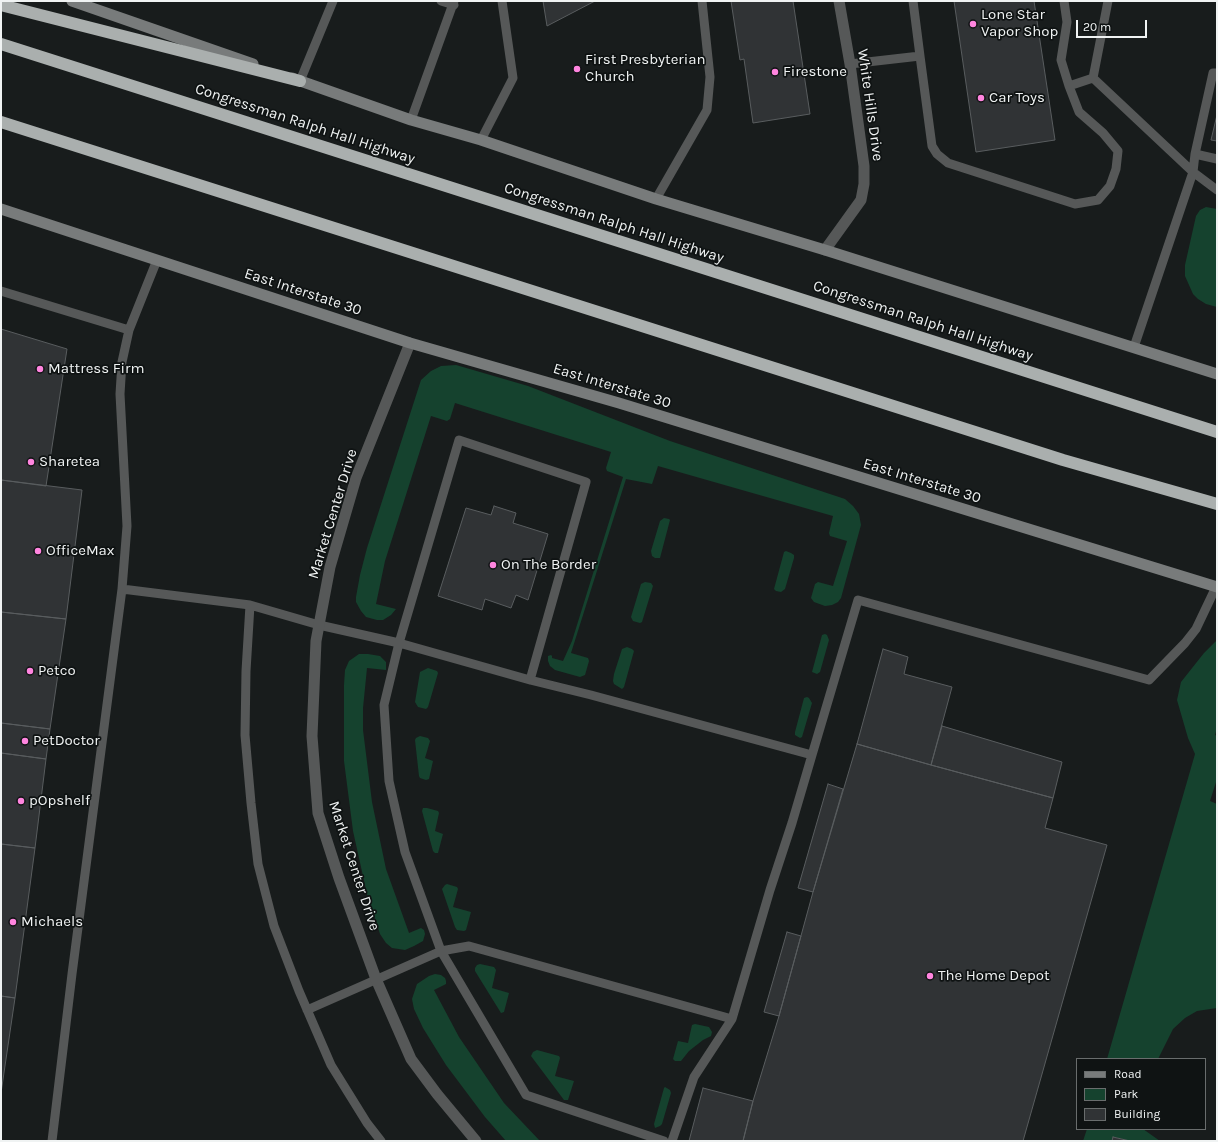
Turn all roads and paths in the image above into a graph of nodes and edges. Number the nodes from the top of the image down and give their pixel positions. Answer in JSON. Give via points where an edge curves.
{"nodes":[{"id":1,"x":72,"y":1,"type":"edge"},
{"id":2,"x":333,"y":1,"type":"edge"},
{"id":3,"x":440,"y":1,"type":"edge"},
{"id":4,"x":502,"y":1,"type":"edge"},
{"id":5,"x":702,"y":1,"type":"edge"},
{"id":6,"x":839,"y":1,"type":"edge"},
{"id":7,"x":913,"y":1,"type":"edge"},
{"id":8,"x":1064,"y":1,"type":"edge"},
{"id":9,"x":1108,"y":1,"type":"edge"},
{"id":10,"x":454,"y":3,"type":"edge"},
{"id":11,"x":1,"y":5,"type":"edge"},
{"id":12,"x":1,"y":44,"type":"edge"},
{"id":13,"x":920,"y":56,"type":"junction"},
{"id":14,"x":850,"y":64,"type":"junction"},
{"id":15,"x":1217,"y":73,"type":"edge"},
{"id":16,"x":1093,"y":78,"type":"junction"},
{"id":17,"x":300,"y":81,"type":"junction"},
{"id":18,"x":1069,"y":86,"type":"junction"},
{"id":19,"x":411,"y":120,"type":"junction"},
{"id":20,"x":1,"y":122,"type":"edge"},
{"id":21,"x":480,"y":140,"type":"junction"},
{"id":22,"x":1195,"y":154,"type":"junction"},
{"id":23,"x":1217,"y":158,"type":"edge"},
{"id":24,"x":1193,"y":172,"type":"junction"},
{"id":25,"x":1217,"y":190,"type":"edge"},
{"id":26,"x":656,"y":199,"type":"junction"},
{"id":27,"x":1,"y":209,"type":"edge"},
{"id":28,"x":824,"y":250,"type":"junction"},
{"id":29,"x":157,"y":260,"type":"junction"},
{"id":30,"x":1,"y":291,"type":"edge"},
{"id":31,"x":129,"y":330,"type":"junction"},
{"id":32,"x":410,"y":343,"type":"junction"},
{"id":33,"x":1134,"y":347,"type":"junction"},
{"id":34,"x":1217,"y":374,"type":"edge"},
{"id":35,"x":1217,"y":432,"type":"edge"},
{"id":36,"x":1217,"y":504,"type":"edge"},
{"id":37,"x":1216,"y":587,"type":"edge"},
{"id":38,"x":122,"y":590,"type":"junction"},
{"id":39,"x":250,"y":605,"type":"junction"},
{"id":40,"x":319,"y":625,"type":"junction"},
{"id":41,"x":399,"y":643,"type":"junction"},
{"id":42,"x":530,"y":680,"type":"junction"},
{"id":43,"x":812,"y":755,"type":"junction"},
{"id":44,"x":441,"y":952,"type":"junction"},
{"id":45,"x":376,"y":979,"type":"junction"},
{"id":46,"x":307,"y":1010,"type":"junction"},
{"id":47,"x":732,"y":1019,"type":"junction"},
{"id":48,"x":52,"y":1141,"type":"edge"},
{"id":49,"x":381,"y":1141,"type":"edge"},
{"id":50,"x":476,"y":1141,"type":"edge"},
{"id":51,"x":664,"y":1141,"type":"edge"},
{"id":52,"x":672,"y":1141,"type":"edge"}],
"edges":[{"from":1,"to":17,"type":"main road"},
{"from":2,"to":17,"type":"lane"},
{"from":3,"to":10,"type":"lane"},
{"from":4,"to":21,"type":"lane","via":[[513,78]]},
{"from":5,"to":26,"type":"lane","via":[[710,77],[707,110]]},
{"from":6,"to":14,"type":"street","name":"White Hills Drive"},
{"from":7,"to":13,"type":"lane"},
{"from":8,"to":18,"type":"lane","via":[[1068,22],[1061,60]]},
{"from":9,"to":16,"type":"lane"},
{"from":10,"to":19,"type":"lane"},
{"from":11,"to":17,"type":"highway"},
{"from":12,"to":35,"type":"highway","name":"Congressman Ralph Hall Highway"},
{"from":13,"to":14,"type":"lane"},
{"from":13,"to":18,"type":"lane","via":[[932,146],[937,154],[948,163],[1075,204],[1098,200],[1110,186],[1116,170],[1118,150],[1079,112]]},
{"from":14,"to":28,"type":"street","name":"White Hills Drive","via":[[864,166],[864,184],[861,200]]},
{"from":15,"to":22,"type":"lane","via":[[1214,73]]},
{"from":16,"to":18,"type":"lane"},
{"from":16,"to":24,"type":"lane"},
{"from":17,"to":19,"type":"main road"},
{"from":19,"to":21,"type":"main road"},
{"from":20,"to":36,"type":"highway","via":[[1063,460]]},
{"from":21,"to":26,"type":"main road"},
{"from":22,"to":23,"type":"lane"},
{"from":22,"to":24,"type":"lane"},
{"from":24,"to":25,"type":"lane"},
{"from":24,"to":33,"type":"lane"},
{"from":26,"to":28,"type":"main road"},
{"from":27,"to":29,"type":"main road","name":"East Interstate 30"},
{"from":28,"to":33,"type":"main road"},
{"from":29,"to":31,"type":"lane"},
{"from":29,"to":32,"type":"main road","name":"East Interstate 30"},
{"from":30,"to":31,"type":"lane"},
{"from":31,"to":38,"type":"lane","via":[[122,362],[120,394],[127,526]]},
{"from":32,"to":37,"type":"main road","name":"East Interstate 30","via":[[619,403]]},
{"from":32,"to":40,"type":"street","name":"Market Center Drive","via":[[356,478],[330,567]]},
{"from":33,"to":34,"type":"main road"},
{"from":37,"to":43,"type":"lane","via":[[1196,630],[1149,680],[858,600]]},
{"from":38,"to":39,"type":"lane"},
{"from":38,"to":48,"type":"lane"},
{"from":39,"to":40,"type":"lane"},
{"from":39,"to":46,"type":"lane","via":[[245,735],[258,864],[274,926]]},
{"from":40,"to":41,"type":"lane"},
{"from":40,"to":45,"type":"street","name":"Market Center Drive","via":[[312,736],[318,813]]},
{"from":41,"to":42,"type":"lane"},
{"from":41,"to":42,"type":"lane","via":[[459,440],[586,482]]},
{"from":41,"to":44,"type":"lane","via":[[384,705],[388,781],[405,852]]},
{"from":42,"to":43,"type":"lane"},
{"from":43,"to":47,"type":"lane"},
{"from":44,"to":45,"type":"lane"},
{"from":44,"to":47,"type":"lane","via":[[469,946]]},
{"from":44,"to":51,"type":"lane","via":[[526,1095]]},
{"from":45,"to":46,"type":"lane"},
{"from":45,"to":50,"type":"street","name":"Market Center Drive","via":[[411,1059]]},
{"from":46,"to":49,"type":"lane","via":[[331,1065]]},
{"from":47,"to":52,"type":"lane","via":[[694,1077]]}]}
